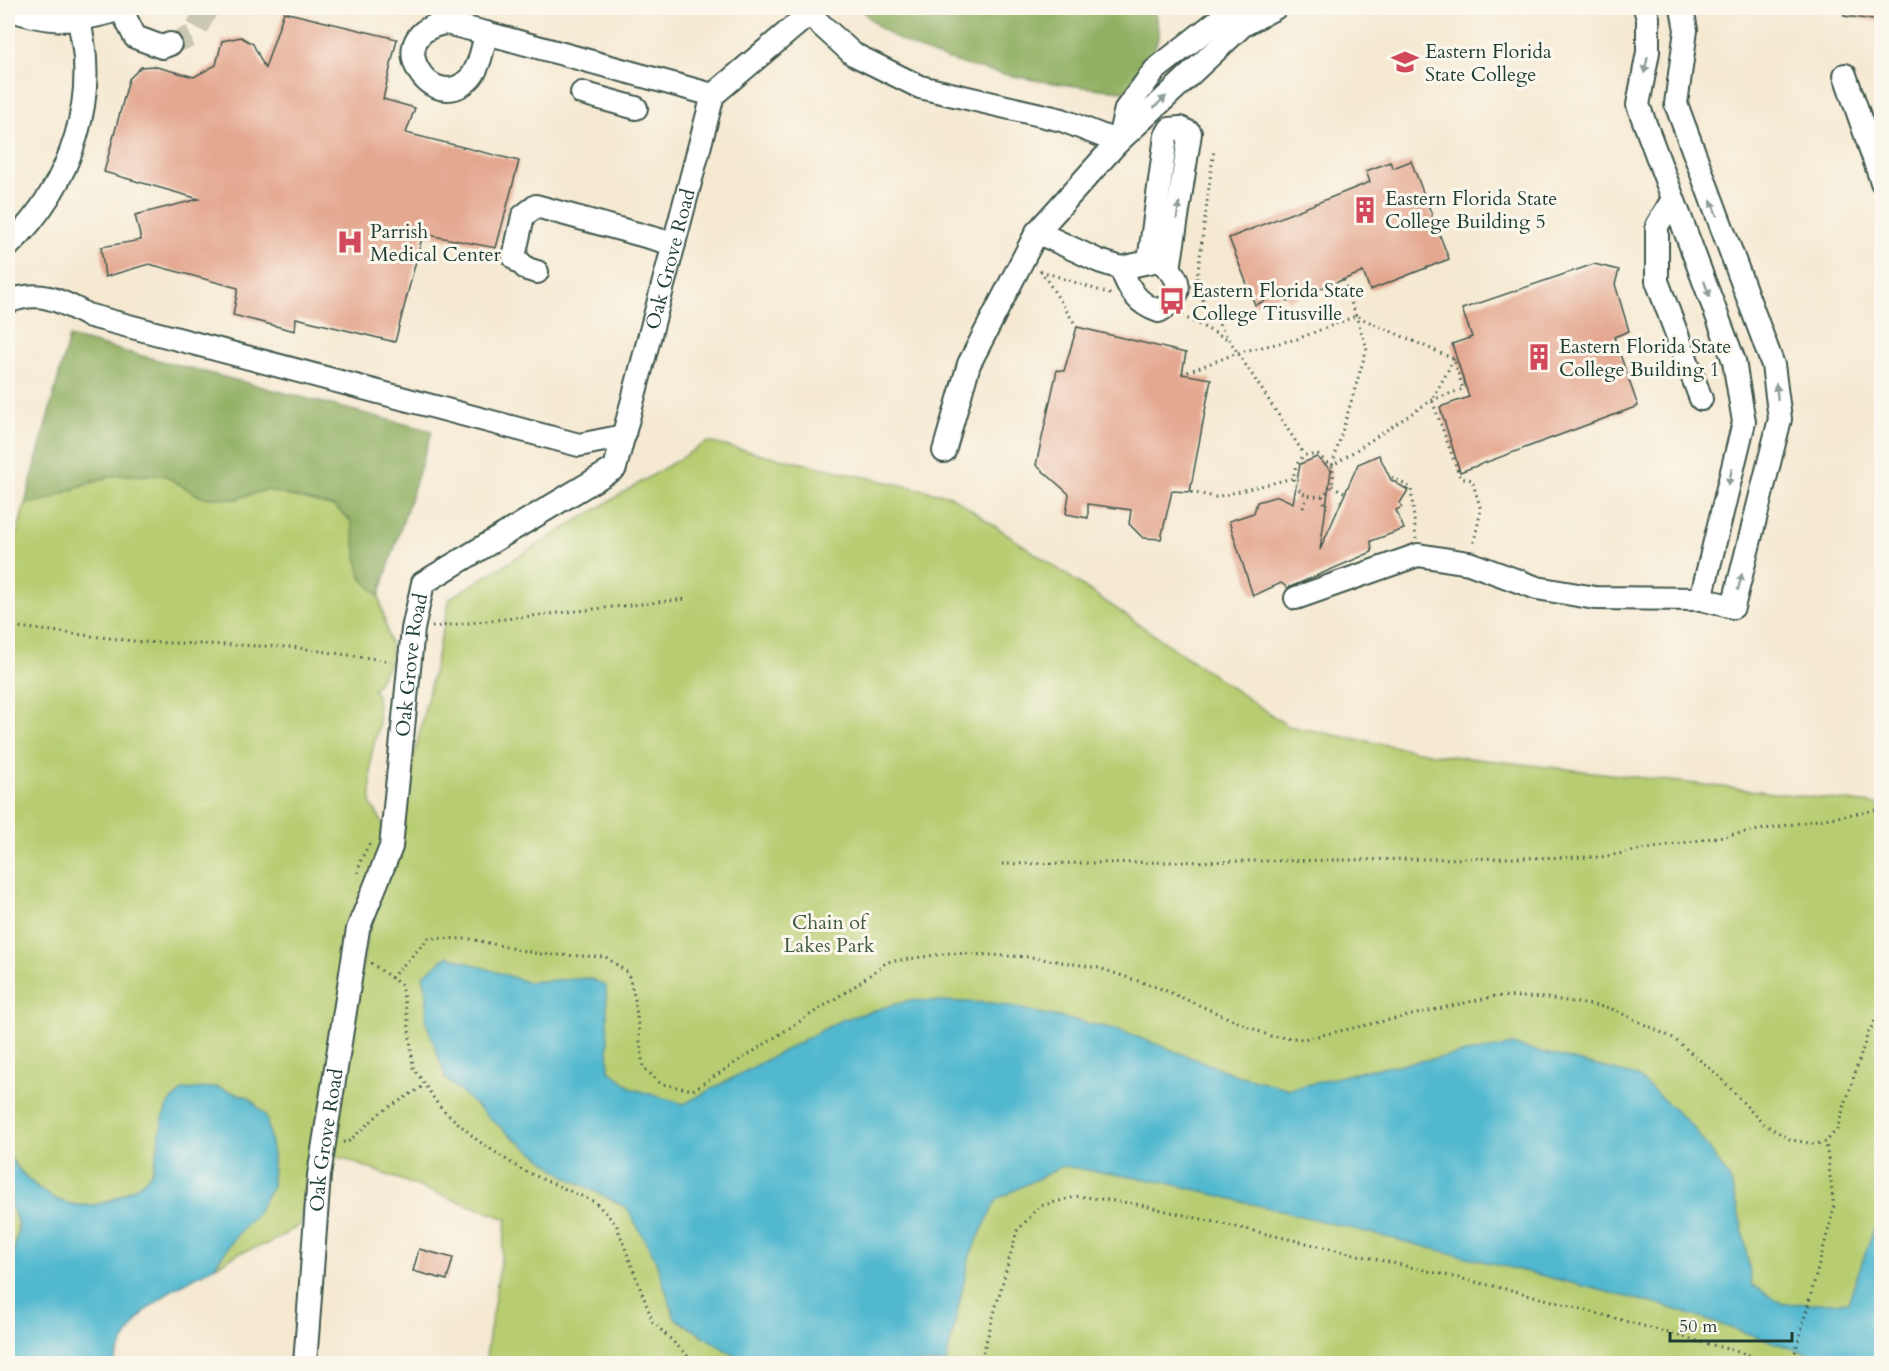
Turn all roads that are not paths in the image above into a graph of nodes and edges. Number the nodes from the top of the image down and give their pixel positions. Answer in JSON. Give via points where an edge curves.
{"nodes":[{"id":1,"x":122,"y":8,"type":"edge"},
{"id":2,"x":1234,"y":8,"type":"edge"},
{"id":3,"x":1275,"y":8,"type":"edge"},
{"id":4,"x":1644,"y":8,"type":"edge"},
{"id":5,"x":1682,"y":8,"type":"edge"},
{"id":6,"x":8,"y":9,"type":"edge"},
{"id":7,"x":808,"y":11,"type":"edge"},
{"id":8,"x":77,"y":14,"type":"edge"},
{"id":9,"x":486,"y":33,"type":"dead end"},
{"id":10,"x":170,"y":44,"type":"tunnel mouth"},
{"id":11,"x":1845,"y":75,"type":"dead end"},
{"id":12,"x":582,"y":93,"type":"dead end"},
{"id":13,"x":713,"y":95,"type":"junction"},
{"id":14,"x":636,"y":108,"type":"dead end"},
{"id":15,"x":1118,"y":142,"type":"junction"},
{"id":16,"x":1881,"y":182,"type":"edge"},
{"id":17,"x":1673,"y":199,"type":"junction"},
{"id":18,"x":1037,"y":232,"type":"junction"},
{"id":19,"x":674,"y":244,"type":"junction"},
{"id":20,"x":8,"y":246,"type":"edge"},
{"id":21,"x":1159,"y":266,"type":"junction"},
{"id":22,"x":1121,"y":268,"type":"junction"},
{"id":23,"x":537,"y":272,"type":"dead end"},
{"id":24,"x":8,"y":302,"type":"edge"},
{"id":25,"x":1701,"y":399,"type":"dead end"},
{"id":26,"x":624,"y":436,"type":"junction"},
{"id":27,"x":1737,"y":451,"type":"junction"},
{"id":28,"x":944,"y":452,"type":"dead end"},
{"id":29,"x":1770,"y":459,"type":"junction"},
{"id":30,"x":1296,"y":598,"type":"dead end"},
{"id":31,"x":1701,"y":599,"type":"junction"},
{"id":32,"x":305,"y":1364,"type":"edge"}],
"edges":[{"from":1,"to":8,"type":"street"},
{"from":1,"to":10,"type":"street","via":[[135,37],[162,47]]},
{"from":2,"to":15,"type":"street","via":[[1155,70],[1126,109]]},
{"from":15,"to":3,"type":"street","one_way":true,"via":[[1243,25]]},
{"from":4,"to":17,"type":"street","one_way":true,"via":[[1648,18],[1648,52],[1638,105]]},
{"from":29,"to":5,"type":"street","one_way":true,"via":[[1780,419],[1773,364],[1676,104],[1686,30]]},
{"from":6,"to":8,"type":"street","via":[[33,17]]},
{"from":7,"to":13,"type":"street"},
{"from":7,"to":15,"type":"street","via":[[853,54],[920,87],[1062,120]]},
{"from":8,"to":20,"type":"street","via":[[86,66],[72,152],[58,184]]},
{"from":9,"to":13,"type":"street"},
{"from":11,"to":16,"type":"street"},
{"from":12,"to":14,"type":"street"},
{"from":13,"to":19,"type":"street","name":"Oak Grove Road"},
{"from":15,"to":18,"type":"street"},
{"from":17,"to":25,"type":"street","via":[[1657,226],[1656,281]]},
{"from":17,"to":27,"type":"street","one_way":true,"via":[[1734,361],[1744,422]]},
{"from":18,"to":22,"type":"street"},
{"from":18,"to":28,"type":"street","via":[[969,364]]},
{"from":19,"to":23,"type":"street","via":[[536,206],[523,216],[514,257]]},
{"from":19,"to":26,"type":"street","name":"Oak Grove Road"},
{"from":21,"to":21,"type":"street","one_way":true,"via":[[1190,133],[1180,128],[1170,129],[1166,136]]},
{"from":21,"to":22,"type":"street"},
{"from":21,"to":22,"type":"street","via":[[1178,281],[1178,292],[1159,311],[1137,300]]},
{"from":24,"to":26,"type":"street","via":[[30,295],[56,298],[87,315],[579,445]]},
{"from":26,"to":32,"type":"street","name":"Oak Grove Road","via":[[615,468],[423,583],[414,629],[391,847],[358,929],[324,1140]]},
{"from":27,"to":29,"type":"street"},
{"from":27,"to":31,"type":"street","one_way":true},
{"from":31,"to":29,"type":"street","one_way":true,"via":[[1733,607]]},
{"from":30,"to":31,"type":"street","via":[[1418,555],[1469,563],[1537,588],[1596,598]]}]}
